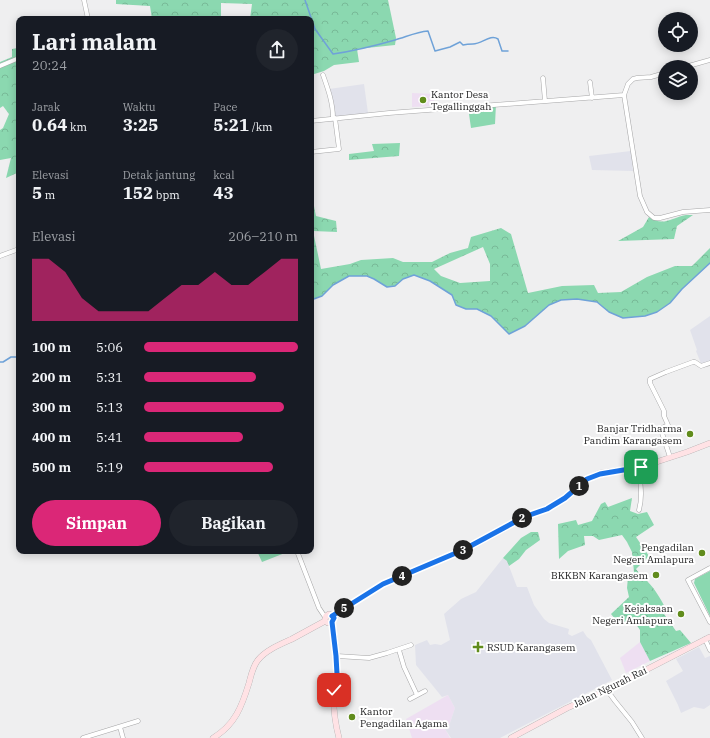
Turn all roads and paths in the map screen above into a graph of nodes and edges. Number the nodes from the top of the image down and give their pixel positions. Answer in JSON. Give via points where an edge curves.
{"nodes":[{"id":1,"x":84,"y":0,"type":"edge"},
{"id":2,"x":87,"y":16,"type":"edge"},
{"id":3,"x":16,"y":59,"type":"edge"},
{"id":4,"x":710,"y":60,"type":"edge"},
{"id":5,"x":698,"y":63,"type":"edge"},
{"id":6,"x":0,"y":66,"type":"edge"},
{"id":7,"x":323,"y":75,"type":"dead end"},
{"id":8,"x":658,"y":75,"type":"edge"},
{"id":9,"x":543,"y":78,"type":"dead end"},
{"id":10,"x":590,"y":82,"type":"dead end"},
{"id":11,"x":624,"y":96,"type":"junction"},
{"id":12,"x":592,"y":98,"type":"junction"},
{"id":13,"x":545,"y":101,"type":"junction"},
{"id":14,"x":334,"y":118,"type":"junction"},
{"id":15,"x":314,"y":121,"type":"edge"},
{"id":16,"x":314,"y":152,"type":"edge"},
{"id":17,"x":710,"y":210,"type":"edge"},
{"id":18,"x":16,"y":250,"type":"edge"},
{"id":19,"x":0,"y":256,"type":"edge"},
{"id":20,"x":710,"y":363,"type":"edge"},
{"id":21,"x":710,"y":443,"type":"edge"},
{"id":22,"x":670,"y":457,"type":"junction"},
{"id":23,"x":639,"y":467,"type":"junction"},
{"id":24,"x":639,"y":510,"type":"dead end"},
{"id":25,"x":298,"y":554,"type":"edge"},
{"id":26,"x":710,"y":568,"type":"edge"},
{"id":27,"x":328,"y":617,"type":"junction"},
{"id":28,"x":710,"y":622,"type":"edge"},
{"id":29,"x":707,"y":638,"type":"edge"},
{"id":30,"x":411,"y":645,"type":"dead end"},
{"id":31,"x":399,"y":650,"type":"junction"},
{"id":32,"x":710,"y":650,"type":"edge"},
{"id":33,"x":336,"y":656,"type":"junction"},
{"id":34,"x":607,"y":690,"type":"junction"},
{"id":35,"x":425,"y":691,"type":"dead end"},
{"id":36,"x":417,"y":695,"type":"junction"},
{"id":37,"x":410,"y":699,"type":"dead end"},
{"id":38,"x":138,"y":721,"type":"dead end"},
{"id":39,"x":120,"y":727,"type":"junction"},
{"id":40,"x":83,"y":738,"type":"edge"},
{"id":41,"x":123,"y":738,"type":"edge"},
{"id":42,"x":213,"y":738,"type":"edge"},
{"id":43,"x":339,"y":738,"type":"edge"},
{"id":44,"x":511,"y":738,"type":"edge"},
{"id":45,"x":642,"y":738,"type":"edge"}],
"edges":[{"from":1,"to":2,"type":"street"},
{"from":3,"to":6,"type":"street"},
{"from":4,"to":5,"type":"street"},
{"from":7,"to":14,"type":"street"},
{"from":8,"to":11,"type":"street","via":[[631,80]]},
{"from":9,"to":13,"type":"street"},
{"from":10,"to":12,"type":"street"},
{"from":11,"to":12,"type":"street"},
{"from":11,"to":17,"type":"street","via":[[640,196],[647,212],[654,218],[660,218],[683,212]]},
{"from":12,"to":13,"type":"street"},
{"from":13,"to":14,"type":"street"},
{"from":14,"to":15,"type":"street"},
{"from":14,"to":16,"type":"street","via":[[338,150]]},
{"from":18,"to":19,"type":"street"},
{"from":20,"to":22,"type":"street","via":[[701,366],[692,362],[650,379],[668,424],[661,429]]},
{"from":21,"to":22,"type":"street"},
{"from":22,"to":23,"type":"street"},
{"from":23,"to":24,"type":"street"},
{"from":23,"to":27,"type":"street","via":[[587,479],[547,509],[524,517],[463,550],[383,584]]},
{"from":25,"to":27,"type":"street","via":[[319,608]]},
{"from":26,"to":28,"type":"street","via":[[688,580]]},
{"from":27,"to":33,"type":"street","via":[[328,623],[332,622]]},
{"from":27,"to":42,"type":"street","via":[[259,659],[238,712],[226,729]]},
{"from":29,"to":32,"type":"street"},
{"from":29,"to":34,"type":"street","name":"Jalan Ngurah Rai"},
{"from":30,"to":31,"type":"street"},
{"from":31,"to":33,"type":"street","via":[[369,658]]},
{"from":31,"to":36,"type":"street","via":[[404,668]]},
{"from":33,"to":43,"type":"street","via":[[334,707]]},
{"from":34,"to":44,"type":"street","name":"Jalan Ngurah Rai"},
{"from":34,"to":45,"type":"street"},
{"from":35,"to":36,"type":"street"},
{"from":36,"to":37,"type":"street"},
{"from":38,"to":39,"type":"street"},
{"from":39,"to":40,"type":"street"},
{"from":39,"to":41,"type":"street"}]}
